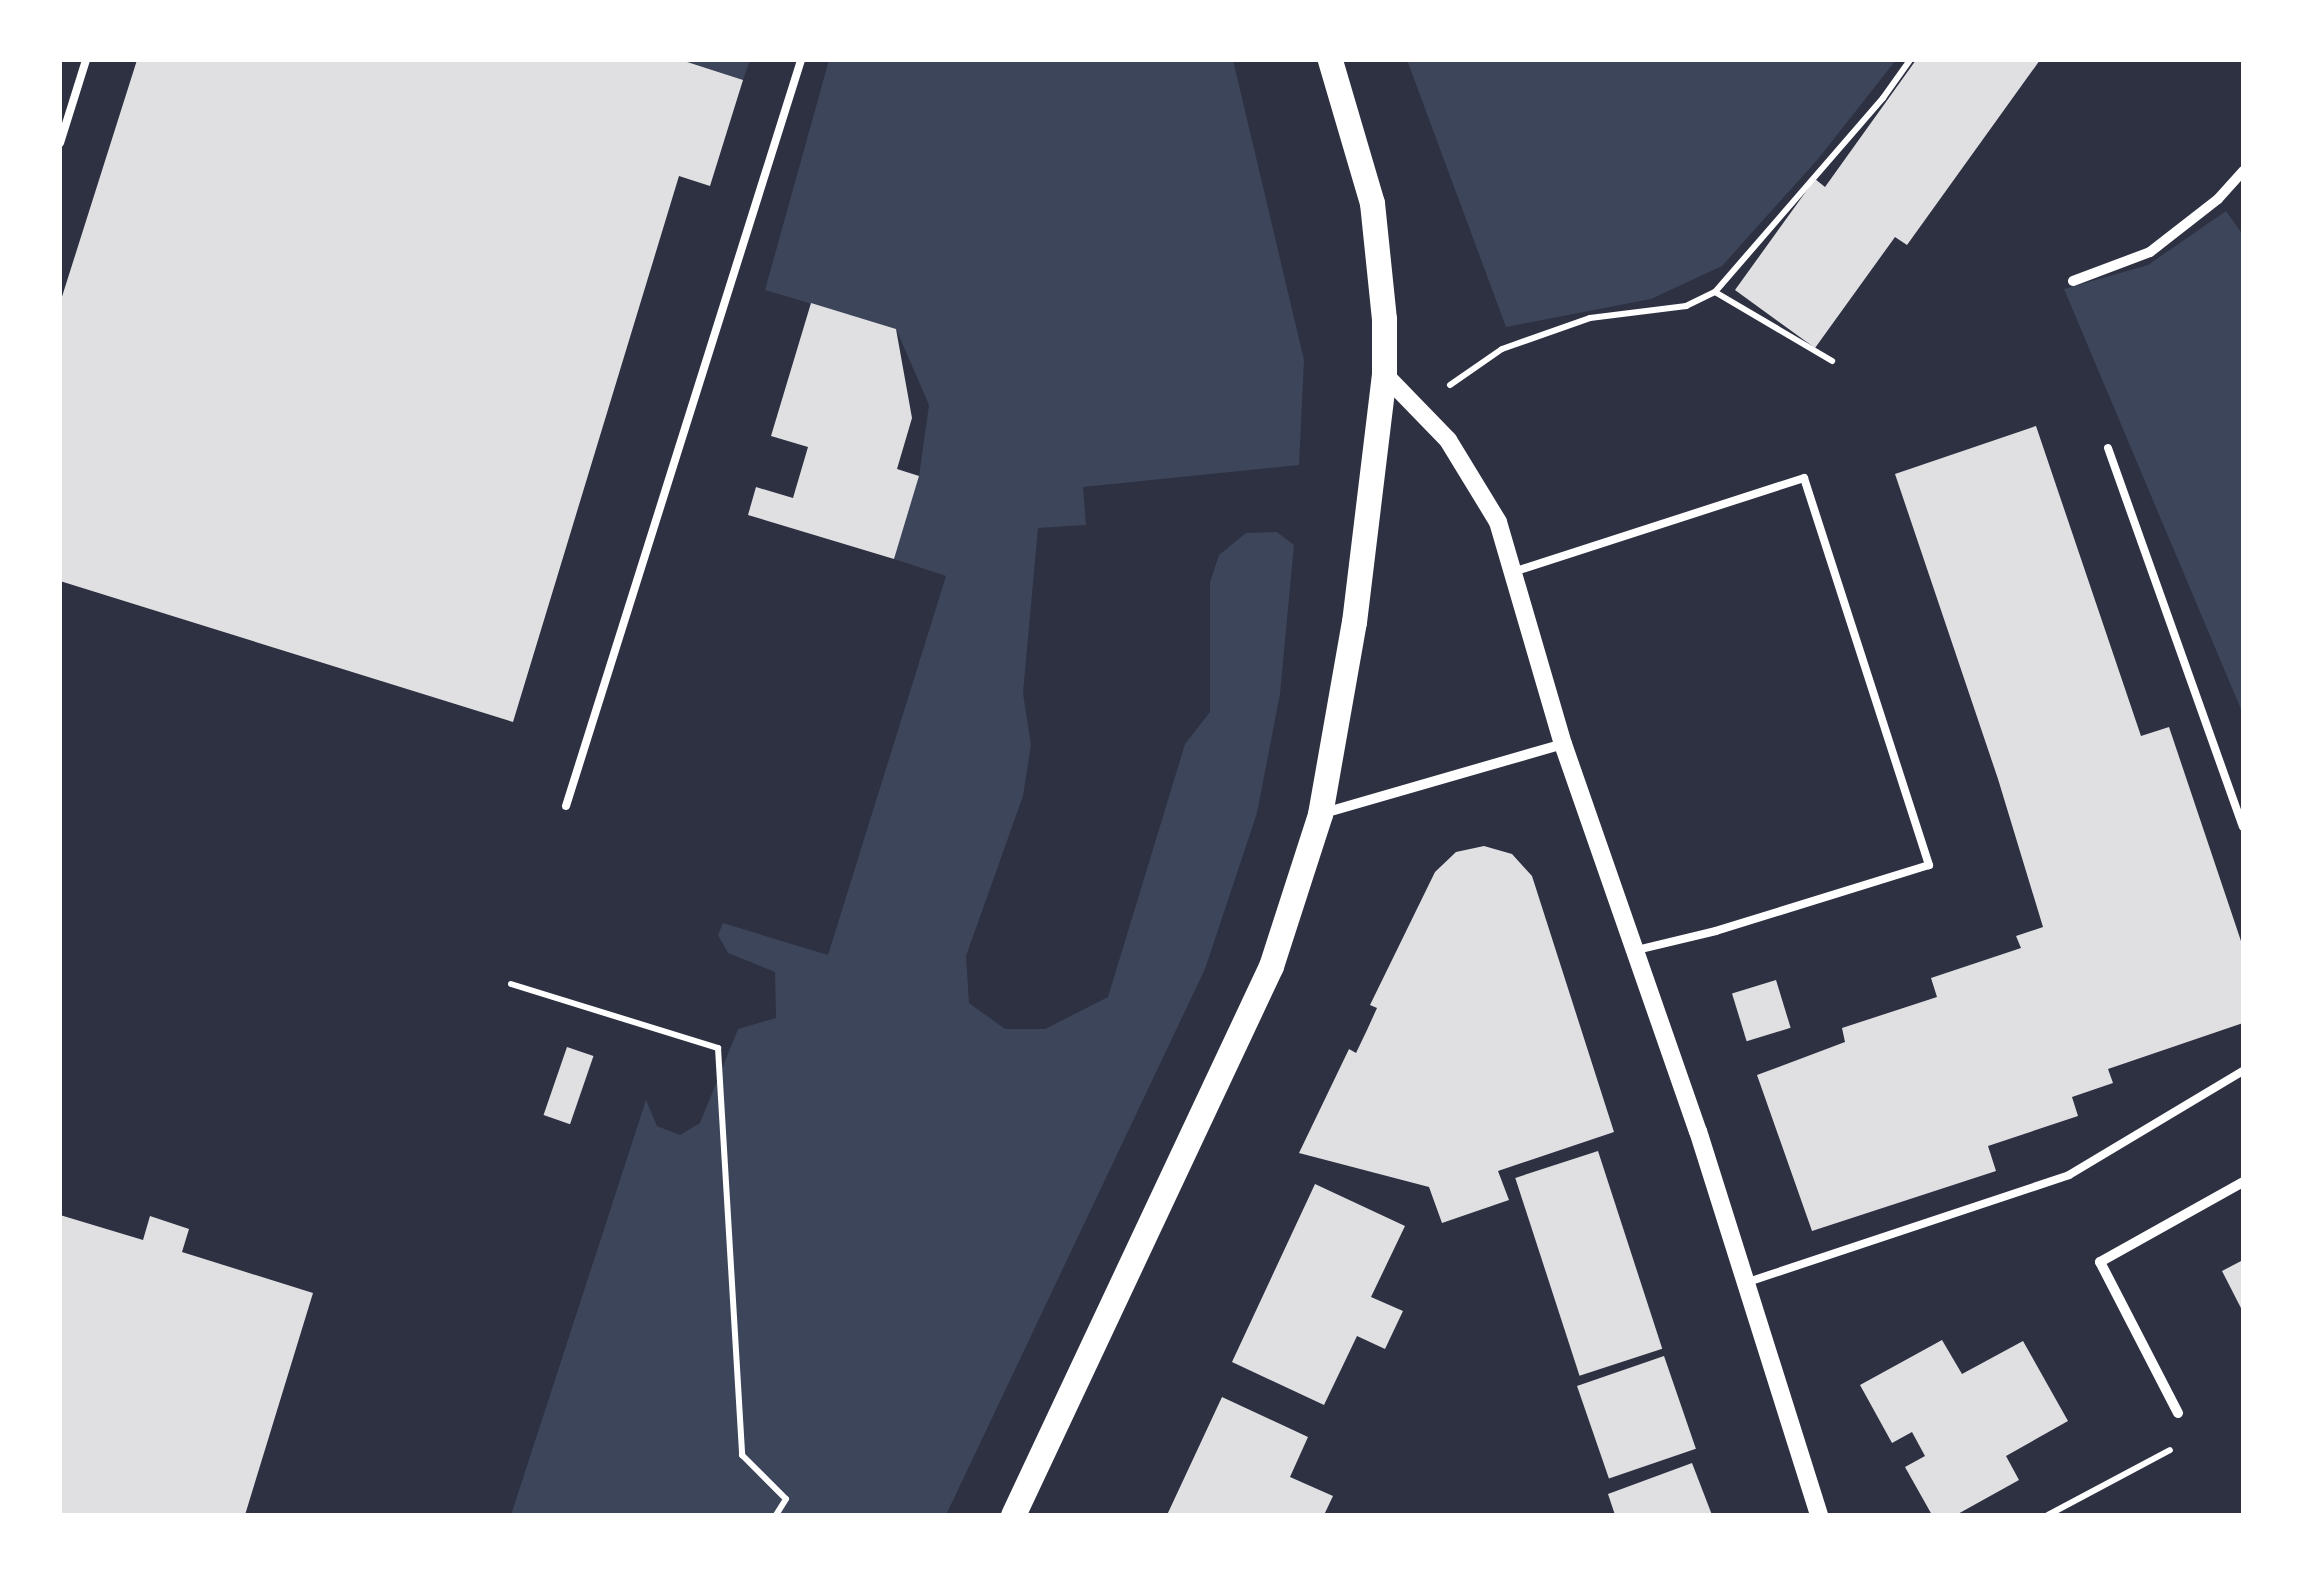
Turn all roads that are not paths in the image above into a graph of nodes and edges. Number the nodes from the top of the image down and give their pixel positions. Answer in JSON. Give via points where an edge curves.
{"nodes":[{"id":1,"x":86,"y":60,"type":"edge"},
{"id":2,"x":801,"y":60,"type":"edge"},
{"id":3,"x":1330,"y":60,"type":"edge"},
{"id":4,"x":60,"y":143,"type":"edge"},
{"id":5,"x":2243,"y":171,"type":"edge"},
{"id":6,"x":2072,"y":281,"type":"dead end"},
{"id":7,"x":1384,"y":374,"type":"junction"},
{"id":8,"x":2108,"y":448,"type":"dead end"},
{"id":9,"x":1513,"y":572,"type":"junction"},
{"id":10,"x":1563,"y":744,"type":"junction"},
{"id":11,"x":566,"y":806,"type":"dead end"},
{"id":12,"x":1320,"y":814,"type":"junction"},
{"id":13,"x":2243,"y":827,"type":"edge"},
{"id":14,"x":1633,"y":950,"type":"junction"},
{"id":15,"x":2243,"y":1071,"type":"edge"},
{"id":16,"x":2243,"y":1182,"type":"edge"},
{"id":17,"x":1744,"y":1284,"type":"junction"},
{"id":18,"x":2178,"y":1412,"type":"road end"},
{"id":19,"x":1013,"y":1515,"type":"edge"},
{"id":20,"x":1820,"y":1515,"type":"edge"}],
"edges":[{"from":1,"to":4,"type":"lane"},
{"from":2,"to":11,"type":"lane"},
{"from":3,"to":7,"type":"main road","via":[[1372,203]]},
{"from":5,"to":6,"type":"street","via":[[2150,252]]},
{"from":7,"to":9,"type":"street","via":[[1448,440],[1498,522]]},
{"from":7,"to":12,"type":"main road","via":[[1354,622]]},
{"from":8,"to":13,"type":"lane"},
{"from":9,"to":10,"type":"street"},
{"from":9,"to":14,"type":"lane","via":[[1804,478],[1930,865],[1716,932]]},
{"from":10,"to":12,"type":"street"},
{"from":10,"to":14,"type":"street"},
{"from":12,"to":19,"type":"main road","via":[[1271,966]]},
{"from":14,"to":17,"type":"street"},
{"from":15,"to":17,"type":"lane","via":[[2068,1175]]},
{"from":16,"to":18,"type":"street","via":[[2100,1262]]},
{"from":17,"to":20,"type":"street"}]}
